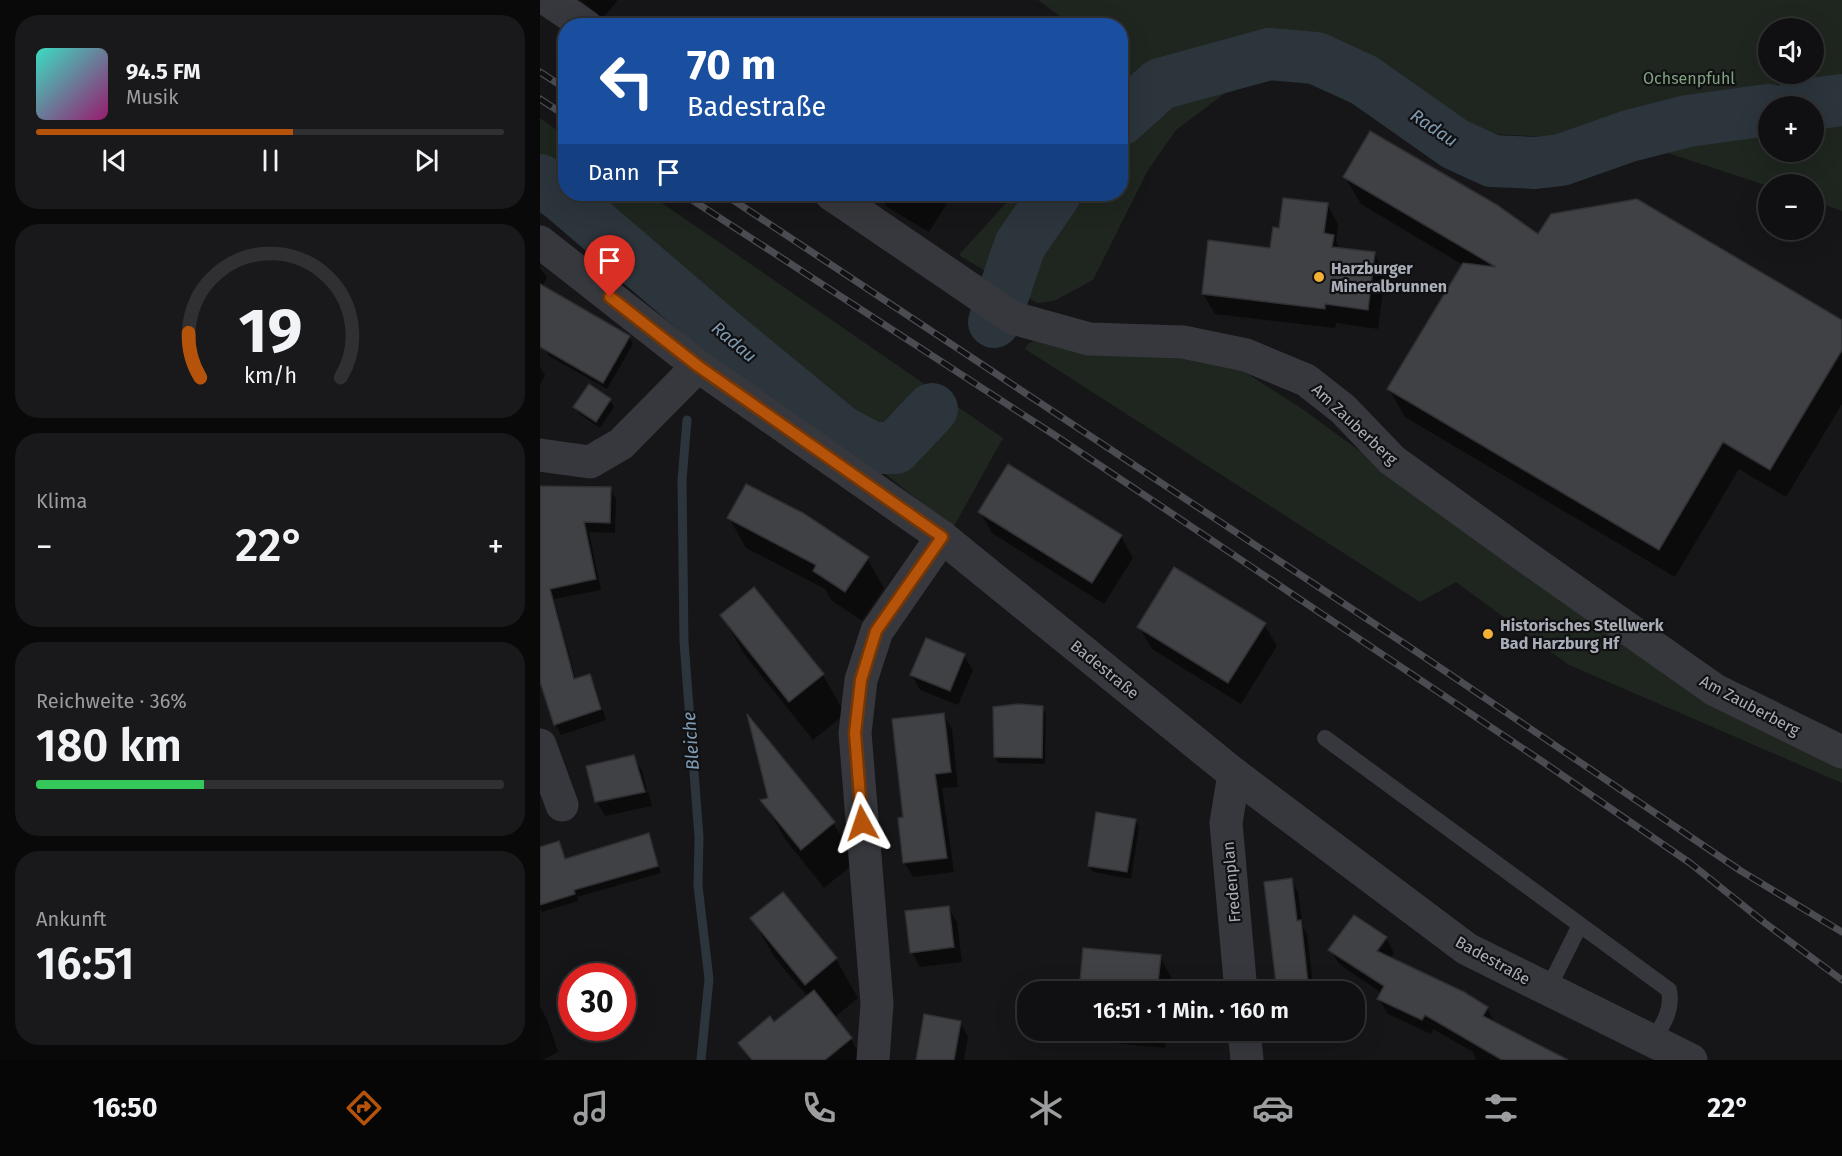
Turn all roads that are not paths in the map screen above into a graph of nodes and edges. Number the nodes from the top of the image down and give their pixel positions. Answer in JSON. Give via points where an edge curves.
{"nodes":[{"id":1,"x":548,"y":0,"type":"edge"},
{"id":2,"x":574,"y":18,"type":"edge"},
{"id":3,"x":841,"y":201,"type":"edge"},
{"id":4,"x":540,"y":242,"type":"edge"},
{"id":5,"x":698,"y":366,"type":"junction"},
{"id":6,"x":540,"y":455,"type":"edge"},
{"id":7,"x":942,"y":537,"type":"junction"},
{"id":8,"x":1325,"y":738,"type":"dead end"},
{"id":9,"x":540,"y":745,"type":"edge"},
{"id":10,"x":1842,"y":752,"type":"edge"},
{"id":11,"x":1234,"y":774,"type":"junction"},
{"id":12,"x":562,"y":805,"type":"dead end"},
{"id":13,"x":1580,"y":925,"type":"junction"},
{"id":14,"x":1240,"y":981,"type":"edge"},
{"id":15,"x":1548,"y":989,"type":"junction"},
{"id":16,"x":1245,"y":1041,"type":"edge"},
{"id":17,"x":1653,"y":1041,"type":"junction"},
{"id":18,"x":873,"y":1060,"type":"edge"},
{"id":19,"x":1247,"y":1060,"type":"edge"},
{"id":20,"x":1691,"y":1060,"type":"edge"}],
"edges":[{"from":1,"to":2,"type":"street"},
{"from":3,"to":10,"type":"street","name":"Am Zauberberg","via":[[1013,318],[1089,339],[1183,342],[1246,355],[1306,380],[1342,409],[1392,460],[1715,690]]},
{"from":4,"to":5,"type":"street","name":"Badestraße"},
{"from":5,"to":6,"type":"street","via":[[621,444],[590,462]]},
{"from":5,"to":7,"type":"street","name":"Badestraße"},
{"from":7,"to":11,"type":"street","name":"Badestraße"},
{"from":7,"to":18,"type":"street","via":[[876,631],[861,680],[855,733],[877,1003]]},
{"from":8,"to":13,"type":"lane"},
{"from":9,"to":12,"type":"street"},
{"from":11,"to":14,"type":"street","name":"Fredenplan","via":[[1226,823]]},
{"from":11,"to":15,"type":"street","name":"Badestraße","via":[[1467,949]]},
{"from":13,"to":15,"type":"lane"},
{"from":13,"to":17,"type":"lane","via":[[1669,990],[1668,1014]]},
{"from":15,"to":17,"type":"street","name":"Badestraße"},
{"from":16,"to":19,"type":"street"},
{"from":17,"to":20,"type":"street","name":"Badestraße"}]}
